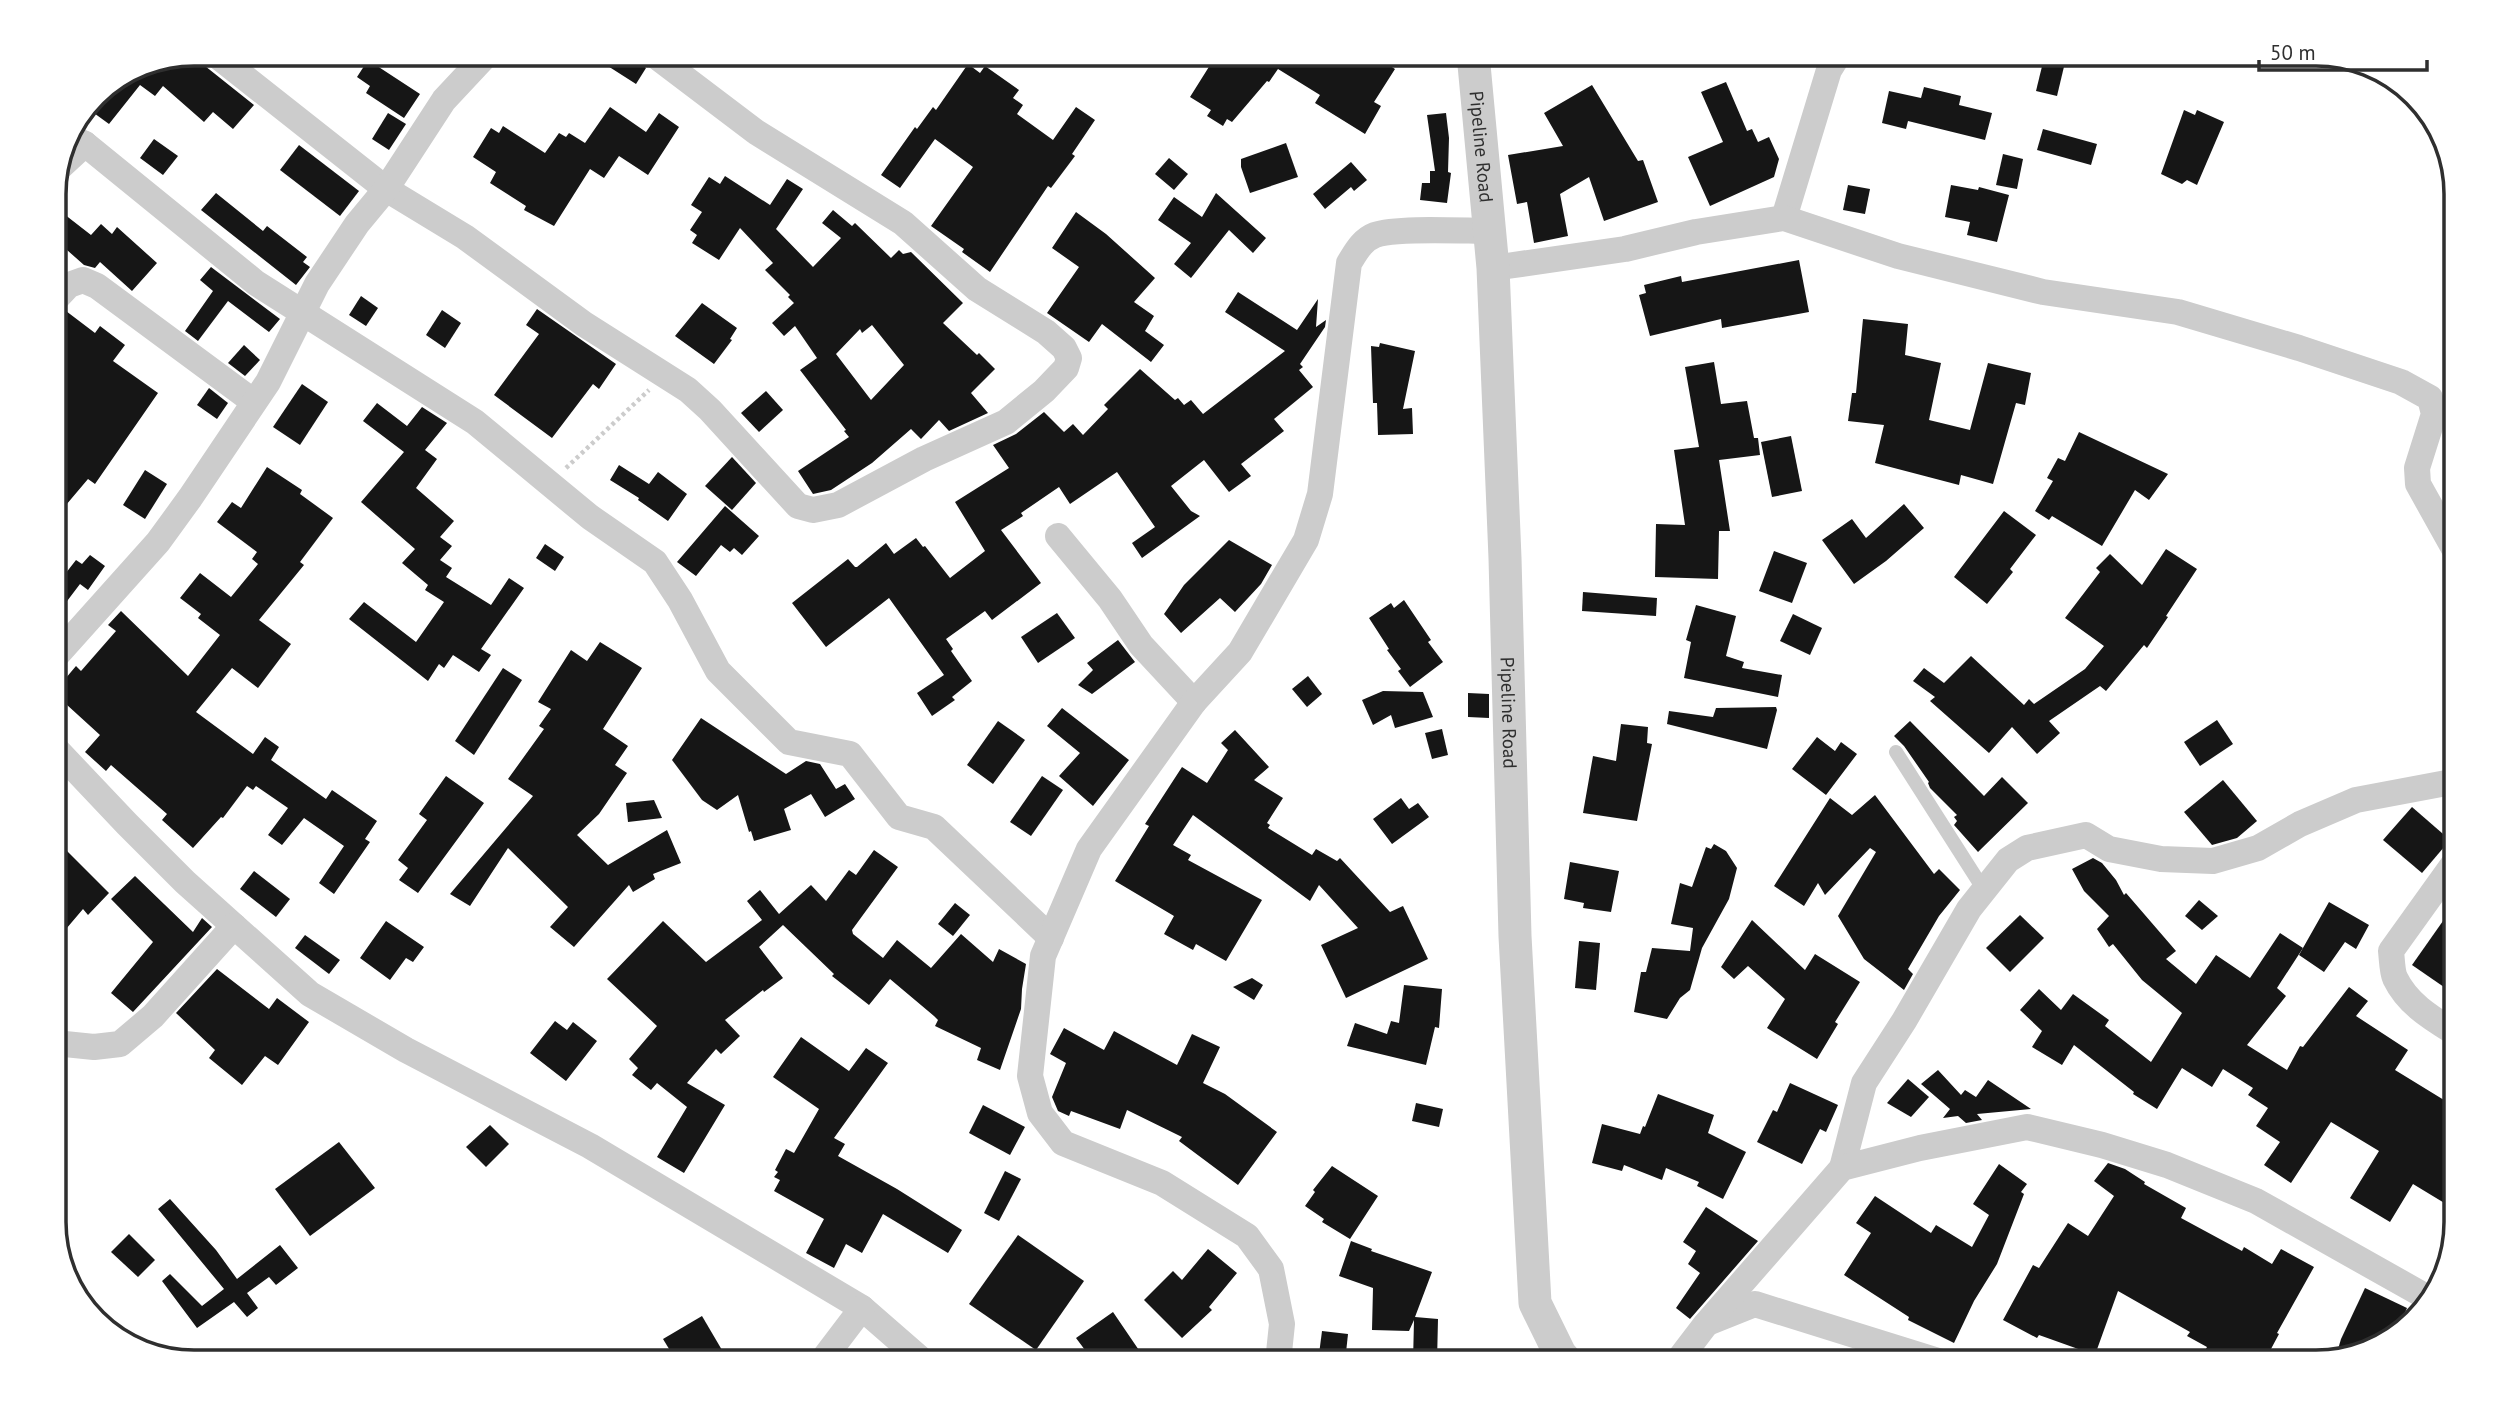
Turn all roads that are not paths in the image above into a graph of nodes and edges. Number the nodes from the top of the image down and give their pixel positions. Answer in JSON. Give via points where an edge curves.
{"nodes":[{"id":1,"x":1474,"y":66,"type":"edge"},
{"id":2,"x":1831,"y":66,"type":"edge"},
{"id":3,"x":231,"y":67,"type":"edge"},
{"id":4,"x":475,"y":67,"type":"edge"},
{"id":5,"x":670,"y":67,"type":"edge"},
{"id":6,"x":78,"y":141,"type":"edge"},
{"id":7,"x":386,"y":189,"type":"junction"},
{"id":8,"x":1784,"y":218,"type":"junction"},
{"id":9,"x":1490,"y":231,"type":"junction"},
{"id":10,"x":1493,"y":268,"type":"junction"},
{"id":11,"x":67,"y":287,"type":"edge"},
{"id":12,"x":304,"y":313,"type":"junction"},
{"id":13,"x":254,"y":402,"type":"junction"},
{"id":14,"x":2444,"y":531,"type":"edge"},
{"id":15,"x":1058,"y":536,"type":"dead end"},
{"id":16,"x":67,"y":644,"type":"edge"},
{"id":17,"x":1194,"y":702,"type":"junction"},
{"id":18,"x":1896,"y":752,"type":"dead end"},
{"id":19,"x":67,"y":760,"type":"edge"},
{"id":20,"x":2444,"y":783,"type":"edge"},
{"id":21,"x":2444,"y":877,"type":"edge"},
{"id":22,"x":1984,"y":890,"type":"junction"},
{"id":23,"x":234,"y":926,"type":"junction"},
{"id":24,"x":1051,"y":938,"type":"junction"},
{"id":25,"x":2444,"y":1026,"type":"edge"},
{"id":26,"x":67,"y":1044,"type":"edge"},
{"id":27,"x":1842,"y":1168,"type":"junction"},
{"id":28,"x":2421,"y":1295,"type":"edge"},
{"id":29,"x":862,"y":1308,"type":"junction"},
{"id":30,"x":1706,"y":1324,"type":"junction"},
{"id":31,"x":830,"y":1350,"type":"edge"},
{"id":32,"x":910,"y":1350,"type":"edge"},
{"id":33,"x":1279,"y":1350,"type":"edge"},
{"id":34,"x":1558,"y":1350,"type":"edge"},
{"id":35,"x":1686,"y":1350,"type":"edge"},
{"id":36,"x":1903,"y":1350,"type":"edge"}],
"edges":[{"from":1,"to":9,"type":"street","name":"Pipeline Road"},
{"from":2,"to":8,"type":"street"},
{"from":3,"to":7,"type":"street"},
{"from":4,"to":7,"type":"street","via":[[444,100]]},
{"from":5,"to":7,"type":"street","via":[[756,132],[904,222],[977,289],[1064,348],[1069,358],[1066,368],[1006,422],[838,505],[813,510],[798,506],[688,390],[584,324],[465,237]]},
{"from":6,"to":12,"type":"street","via":[[256,283]]},
{"from":7,"to":12,"type":"street","via":[[317,284]]},
{"from":8,"to":10,"type":"street","via":[[1625,249]]},
{"from":8,"to":14,"type":"street","via":[[1898,256],[2043,292],[2178,312],[2401,382],[2430,398],[2434,414],[2417,468],[2418,484]]},
{"from":9,"to":10,"type":"street","name":"Pipeline Road"},
{"from":9,"to":17,"type":"street","via":[[1399,232],[1374,235],[1360,245],[1349,263],[1322,481],[1306,540],[1240,652]]},
{"from":10,"to":34,"type":"street","name":"Pipeline Road","via":[[1514,936],[1535,1303]]},
{"from":11,"to":13,"type":"street","via":[[83,280],[97,286]]},
{"from":12,"to":13,"type":"street"},
{"from":12,"to":24,"type":"street","via":[[475,422],[590,517],[654,562],[718,671],[789,741],[850,754],[899,817],[934,827]]},
{"from":13,"to":16,"type":"street","via":[[158,542]]},
{"from":15,"to":17,"type":"street","via":[[1110,599],[1140,645]]},
{"from":17,"to":24,"type":"street","via":[[1089,849]]},
{"from":18,"to":22,"type":"lane"},
{"from":19,"to":23,"type":"street"},
{"from":20,"to":22,"type":"street","via":[[2356,800],[2258,848],[2213,860],[2109,849],[2085,835],[2027,848],[2008,860]]},
{"from":21,"to":25,"type":"street","via":[[2391,951],[2394,977],[2410,1000]]},
{"from":22,"to":27,"type":"street","via":[[1864,1083]]},
{"from":23,"to":26,"type":"street","via":[[153,1016],[120,1044]]},
{"from":23,"to":29,"type":"street","via":[[310,994],[590,1146]]},
{"from":24,"to":33,"type":"street","via":[[1043,956],[1030,1076],[1040,1113],[1063,1143],[1162,1183],[1247,1236],[1271,1269],[1282,1324]]},
{"from":27,"to":28,"type":"street","via":[[2027,1128],[2166,1165],[2256,1201]]},
{"from":27,"to":30,"type":"street"},
{"from":29,"to":31,"type":"street"},
{"from":29,"to":32,"type":"street"},
{"from":30,"to":35,"type":"street"},
{"from":30,"to":36,"type":"street","via":[[1755,1304]]}]}
